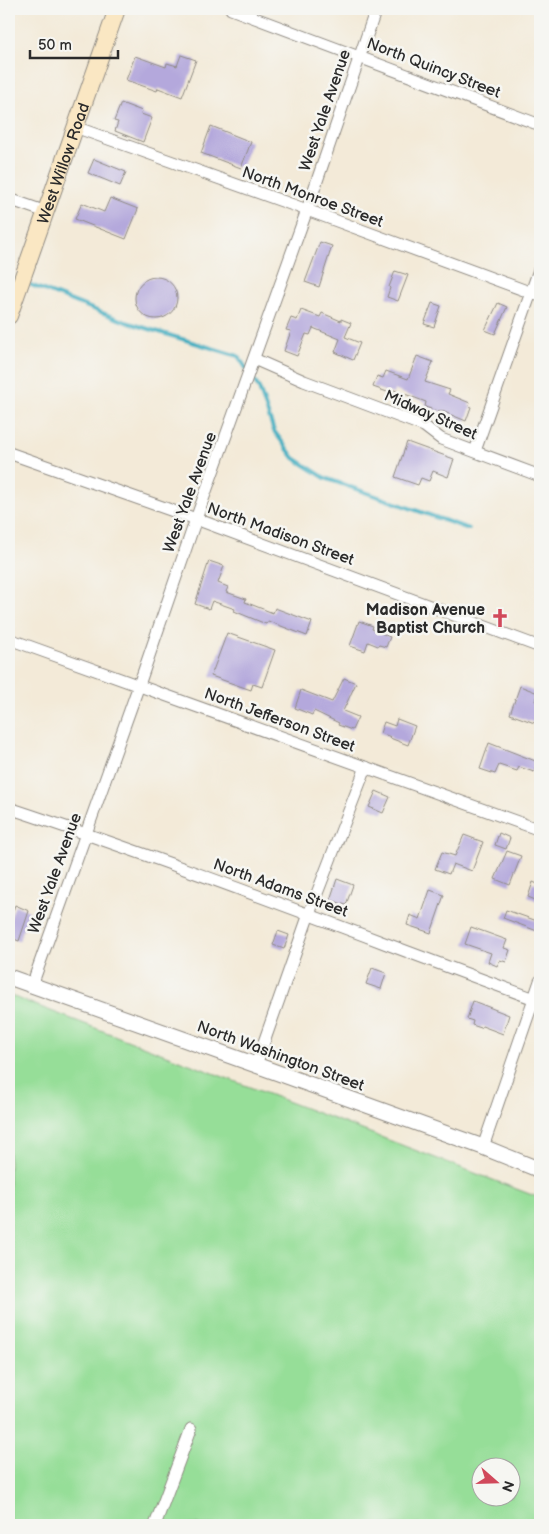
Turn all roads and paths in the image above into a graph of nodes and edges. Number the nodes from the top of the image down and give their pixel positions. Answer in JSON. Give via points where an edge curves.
{"nodes":[{"id":1,"x":117,"y":9,"type":"edge"},
{"id":2,"x":231,"y":9,"type":"edge"},
{"id":3,"x":376,"y":9,"type":"edge"},
{"id":4,"x":359,"y":56,"type":"junction"},
{"id":5,"x":540,"y":125,"type":"edge"},
{"id":6,"x":75,"y":127,"type":"junction"},
{"id":7,"x":9,"y":199,"type":"edge"},
{"id":8,"x":307,"y":210,"type":"junction"},
{"id":9,"x":46,"y":212,"type":"junction"},
{"id":10,"x":540,"y":267,"type":"edge"},
{"id":11,"x":536,"y":294,"type":"edge"},
{"id":12,"x":9,"y":316,"type":"edge"},
{"id":13,"x":254,"y":359,"type":"junction"},
{"id":14,"x":475,"y":452,"type":"junction"},
{"id":15,"x":9,"y":453,"type":"edge"},
{"id":16,"x":540,"y":476,"type":"edge"},
{"id":17,"x":196,"y":519,"type":"junction"},
{"id":18,"x":9,"y":639,"type":"edge"},
{"id":19,"x":540,"y":647,"type":"edge"},
{"id":20,"x":139,"y":685,"type":"junction"},
{"id":21,"x":366,"y":767,"type":"junction"},
{"id":22,"x":9,"y":808,"type":"edge"},
{"id":23,"x":540,"y":830,"type":"edge"},
{"id":24,"x":86,"y":833,"type":"junction"},
{"id":25,"x":309,"y":914,"type":"junction"},
{"id":26,"x":9,"y":977,"type":"edge"},
{"id":27,"x":540,"y":982,"type":"edge"},
{"id":28,"x":32,"y":985,"type":"junction"},
{"id":29,"x":537,"y":1000,"type":"edge"},
{"id":30,"x":256,"y":1065,"type":"junction"},
{"id":31,"x":483,"y":1147,"type":"junction"},
{"id":32,"x":540,"y":1170,"type":"edge"},
{"id":33,"x":191,"y":1429,"type":"dead end"},
{"id":34,"x":155,"y":1525,"type":"edge"}],
"edges":[{"from":1,"to":6,"type":"main road","name":"West Willow Road"},
{"from":2,"to":4,"type":"street","name":"North Quincy Street"},
{"from":3,"to":4,"type":"street","name":"West Yale Avenue"},
{"from":4,"to":5,"type":"street","name":"North Quincy Street"},
{"from":4,"to":8,"type":"street","name":"West Yale Avenue"},
{"from":6,"to":8,"type":"street","name":"North Monroe Street"},
{"from":6,"to":9,"type":"main road","name":"West Willow Road"},
{"from":7,"to":9,"type":"street"},
{"from":8,"to":11,"type":"street","name":"North Monroe Street"},
{"from":8,"to":13,"type":"street","name":"West Yale Avenue"},
{"from":9,"to":12,"type":"main road","name":"West Willow Road"},
{"from":10,"to":11,"type":"street"},
{"from":11,"to":14,"type":"street"},
{"from":13,"to":14,"type":"street","name":"Midway Street","via":[[424,426],[441,440]]},
{"from":13,"to":17,"type":"street","name":"West Yale Avenue"},
{"from":14,"to":16,"type":"street","name":"Midway Street"},
{"from":15,"to":17,"type":"street","name":"North Madison Street"},
{"from":17,"to":19,"type":"street","name":"North Madison Street"},
{"from":17,"to":20,"type":"street","name":"West Yale Avenue"},
{"from":18,"to":20,"type":"street","name":"North Jefferson Street"},
{"from":20,"to":21,"type":"street","name":"North Jefferson Street"},
{"from":20,"to":24,"type":"street","name":"West Yale Avenue"},
{"from":21,"to":23,"type":"street","name":"North Jefferson Street"},
{"from":21,"to":25,"type":"street"},
{"from":22,"to":24,"type":"street","name":"North Adams Street"},
{"from":24,"to":25,"type":"street","name":"North Adams Street"},
{"from":24,"to":28,"type":"street","name":"West Yale Avenue"},
{"from":25,"to":29,"type":"street","name":"North Adams Street"},
{"from":25,"to":30,"type":"street"},
{"from":26,"to":28,"type":"street","name":"North Washington Street"},
{"from":27,"to":29,"type":"street"},
{"from":28,"to":30,"type":"street","name":"North Washington Street"},
{"from":29,"to":31,"type":"street"},
{"from":30,"to":31,"type":"street","name":"North Washington Street"},
{"from":31,"to":32,"type":"street","name":"North Washington Street"},
{"from":33,"to":34,"type":"street"}]}
